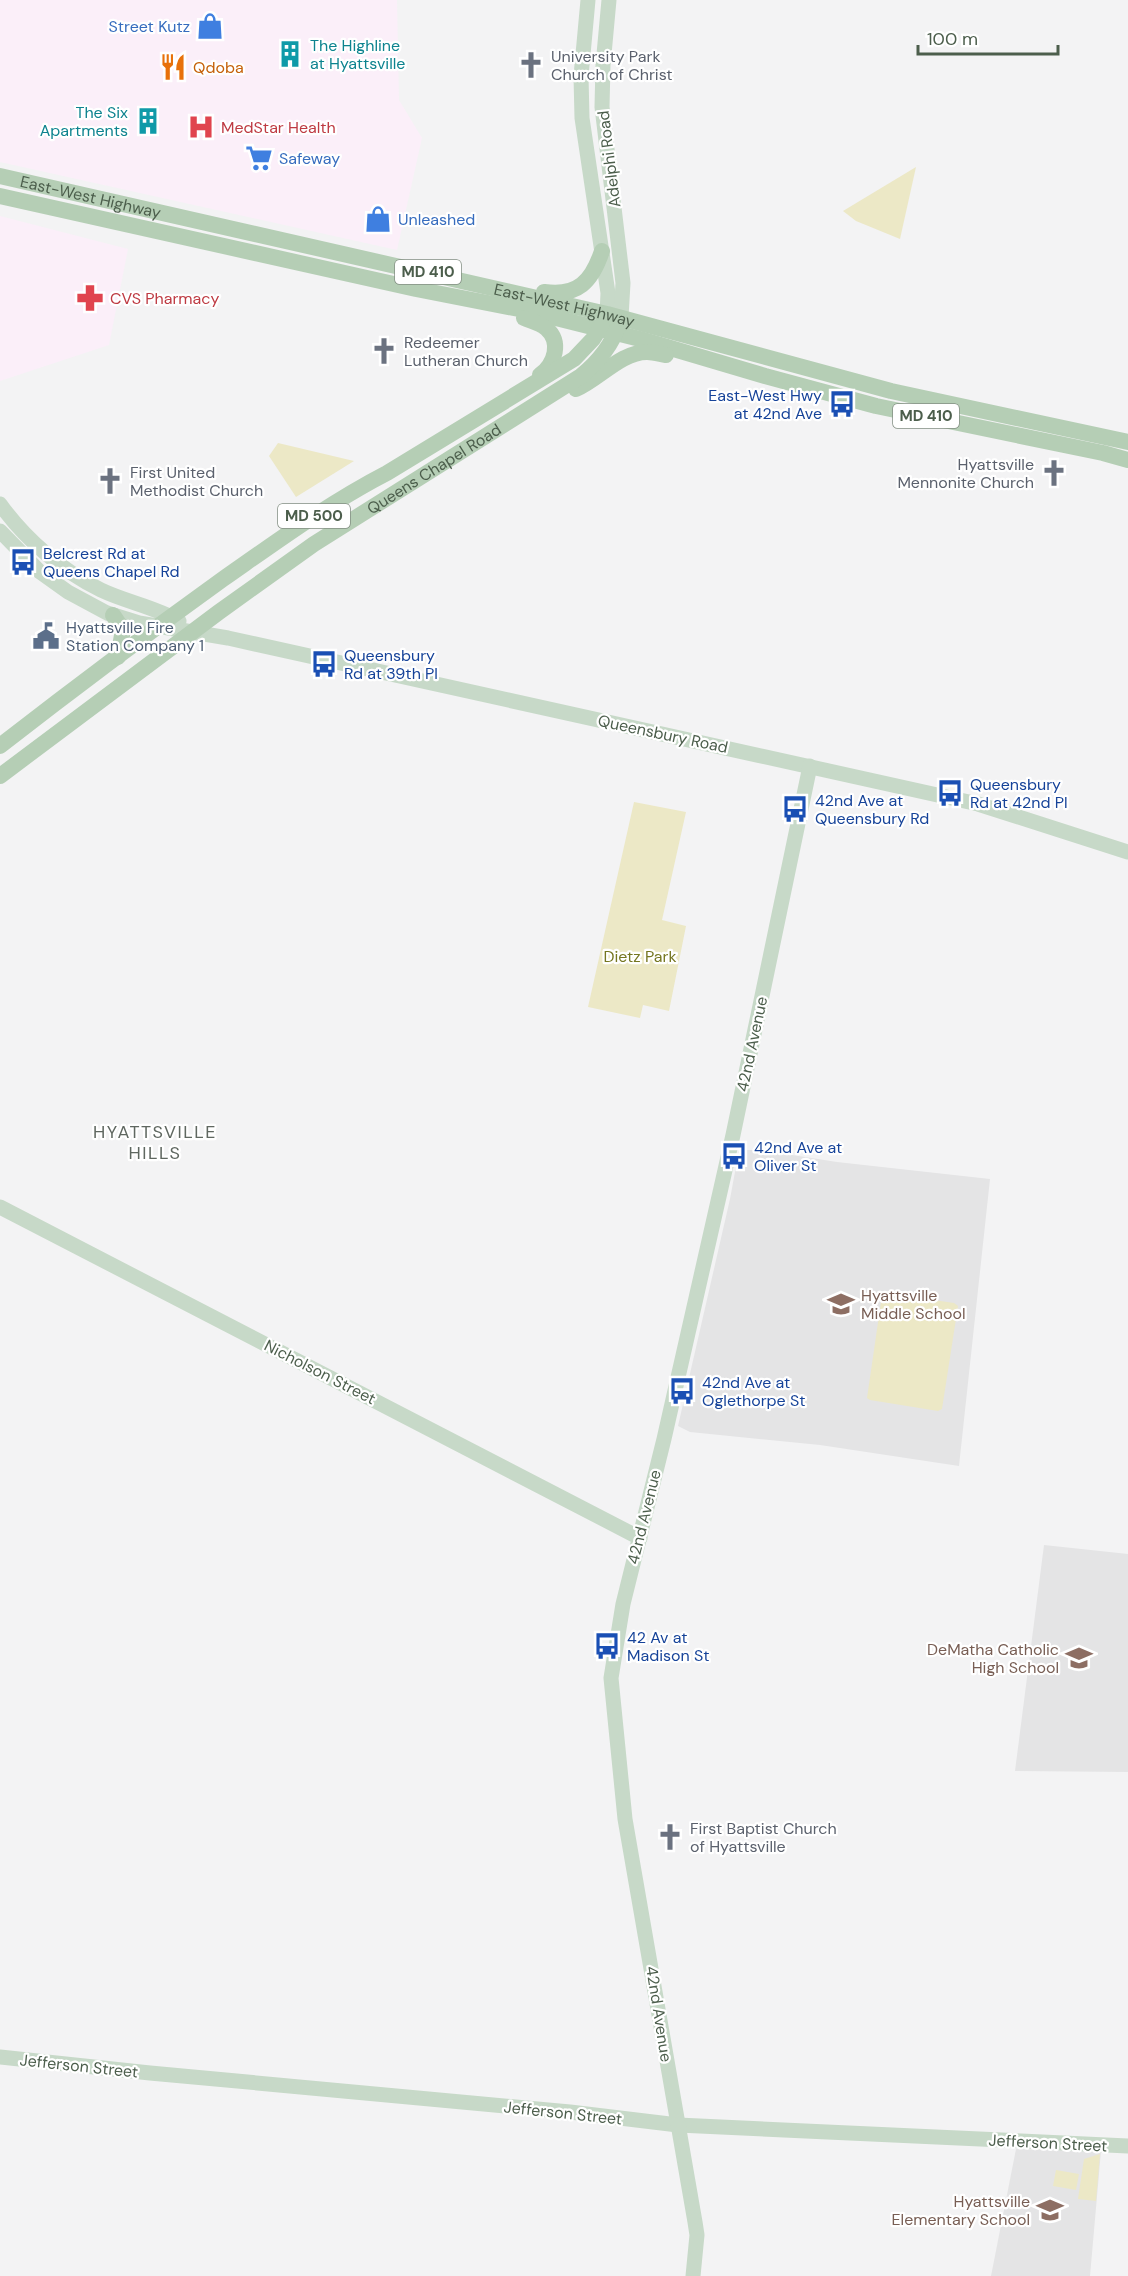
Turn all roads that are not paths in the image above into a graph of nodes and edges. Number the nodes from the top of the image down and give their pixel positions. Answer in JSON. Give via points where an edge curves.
{"nodes":[{"id":1,"x":588,"y":0,"type":"edge"},
{"id":2,"x":609,"y":0,"type":"edge"},
{"id":3,"x":0,"y":176,"type":"edge"},
{"id":4,"x":0,"y":196,"type":"edge"},
{"id":5,"x":602,"y":251,"type":"junction"},
{"id":6,"x":281,"y":259,"type":"junction"},
{"id":7,"x":391,"y":264,"type":"junction"},
{"id":8,"x":445,"y":276,"type":"junction"},
{"id":9,"x":416,"y":289,"type":"junction"},
{"id":10,"x":611,"y":323,"type":"junction"},
{"id":11,"x":726,"y":364,"type":"junction"},
{"id":12,"x":536,"y":405,"type":"junction"},
{"id":13,"x":478,"y":417,"type":"junction"},
{"id":14,"x":1128,"y":442,"type":"edge"},
{"id":15,"x":1128,"y":460,"type":"edge"},
{"id":16,"x":0,"y":504,"type":"edge"},
{"id":17,"x":0,"y":531,"type":"edge"},
{"id":18,"x":42,"y":550,"type":"junction"},
{"id":19,"x":50,"y":579,"type":"junction"},
{"id":20,"x":112,"y":615,"type":"junction"},
{"id":21,"x":171,"y":617,"type":"junction"},
{"id":22,"x":157,"y":627,"type":"junction"},
{"id":23,"x":194,"y":631,"type":"junction"},
{"id":24,"x":118,"y":657,"type":"junction"},
{"id":25,"x":0,"y":746,"type":"edge"},
{"id":26,"x":810,"y":766,"type":"junction"},
{"id":27,"x":0,"y":776,"type":"edge"},
{"id":28,"x":1128,"y":852,"type":"edge"},
{"id":29,"x":0,"y":1207,"type":"edge"},
{"id":30,"x":640,"y":1538,"type":"junction"},
{"id":31,"x":0,"y":2057,"type":"edge"},
{"id":32,"x":678,"y":2125,"type":"junction"},
{"id":33,"x":1128,"y":2146,"type":"edge"},
{"id":34,"x":693,"y":2276,"type":"edge"}],
"edges":[{"from":1,"to":5,"type":"street","name":"Adelphi Road","via":[[581,76],[582,118]]},
{"from":2,"to":10,"type":"street","name":"Adelphi Road","via":[[602,107],[623,284]]},
{"from":3,"to":7,"type":"main road","name":"East-West Highway","number":"MD 410"},
{"from":4,"to":6,"type":"main road","name":"East-West Highway","number":"MD 410"},
{"from":5,"to":8,"type":"main road","via":[[588,281],[567,292],[551,293]]},
{"from":5,"to":10,"type":"street","name":"Adelphi Road"},
{"from":6,"to":7,"type":"main road","via":[[345,261],[379,268]]},
{"from":6,"to":9,"type":"main road","name":"East-West Highway","number":"MD 410"},
{"from":7,"to":8,"type":"main road","name":"East-West Highway","number":"MD 410"},
{"from":8,"to":10,"type":"main road","name":"East-West Highway","number":"MD 410"},
{"from":9,"to":10,"type":"main road","name":"East-West Highway","number":"MD 410"},
{"from":9,"to":13,"type":"main road","via":[[447,301],[524,318],[542,325],[553,339],[552,363]]},
{"from":10,"to":11,"type":"main road","name":"East-West Highway","number":"MD 410"},
{"from":10,"to":12,"type":"main road","name":"Queens Chapel Road","number":"MD 500","via":[[592,367]]},
{"from":10,"to":13,"type":"main road","name":"Queens Chapel Road","number":"MD 500","via":[[574,359]]},
{"from":10,"to":14,"type":"main road","name":"East-West Highway","number":"MD 410","via":[[891,392]]},
{"from":11,"to":12,"type":"main road","via":[[645,352],[621,361],[579,388]]},
{"from":11,"to":15,"type":"main road","name":"East-West Highway","number":"MD 410","via":[[876,406]]},
{"from":12,"to":23,"type":"main road","name":"Queens Chapel Road","number":"MD 500","via":[[314,544]]},
{"from":13,"to":21,"type":"main road","name":"Queens Chapel Road","number":"MD 500","via":[[330,506]]},
{"from":16,"to":18,"type":"street","name":"Queensbury Road"},
{"from":17,"to":19,"type":"street","name":"Queensbury Road"},
{"from":18,"to":19,"type":"street","via":[[51,566]]},
{"from":18,"to":21,"type":"street","name":"Queensbury Road","via":[[102,590]]},
{"from":19,"to":20,"type":"street","name":"Queensbury Road"},
{"from":20,"to":22,"type":"street","name":"Queensbury Road"},
{"from":20,"to":24,"type":"main road","via":[[123,630]]},
{"from":21,"to":22,"type":"main road","name":"Queens Chapel Road","number":"MD 500"},
{"from":21,"to":23,"type":"street","name":"Queensbury Road"},
{"from":22,"to":23,"type":"street","name":"Queensbury Road"},
{"from":22,"to":24,"type":"main road","name":"Queens Chapel Road","number":"MD 500"},
{"from":23,"to":26,"type":"street","name":"Queensbury Road"},
{"from":23,"to":27,"type":"main road","name":"Queens Chapel Road","number":"MD 500"},
{"from":24,"to":25,"type":"main road","name":"Queens Chapel Road","number":"MD 500"},
{"from":26,"to":28,"type":"street","name":"Queensbury Road","via":[[978,804]]},
{"from":26,"to":30,"type":"street","name":"42nd Avenue","via":[[733,1135]]},
{"from":29,"to":30,"type":"street","name":"Nicholson Street"},
{"from":30,"to":32,"type":"street","name":"42nd Avenue","via":[[610,1678],[625,1819]]},
{"from":31,"to":32,"type":"street","name":"Jefferson Street"},
{"from":32,"to":33,"type":"street","name":"Jefferson Street"},
{"from":32,"to":34,"type":"street","name":"42nd Avenue","via":[[697,2235]]}]}
